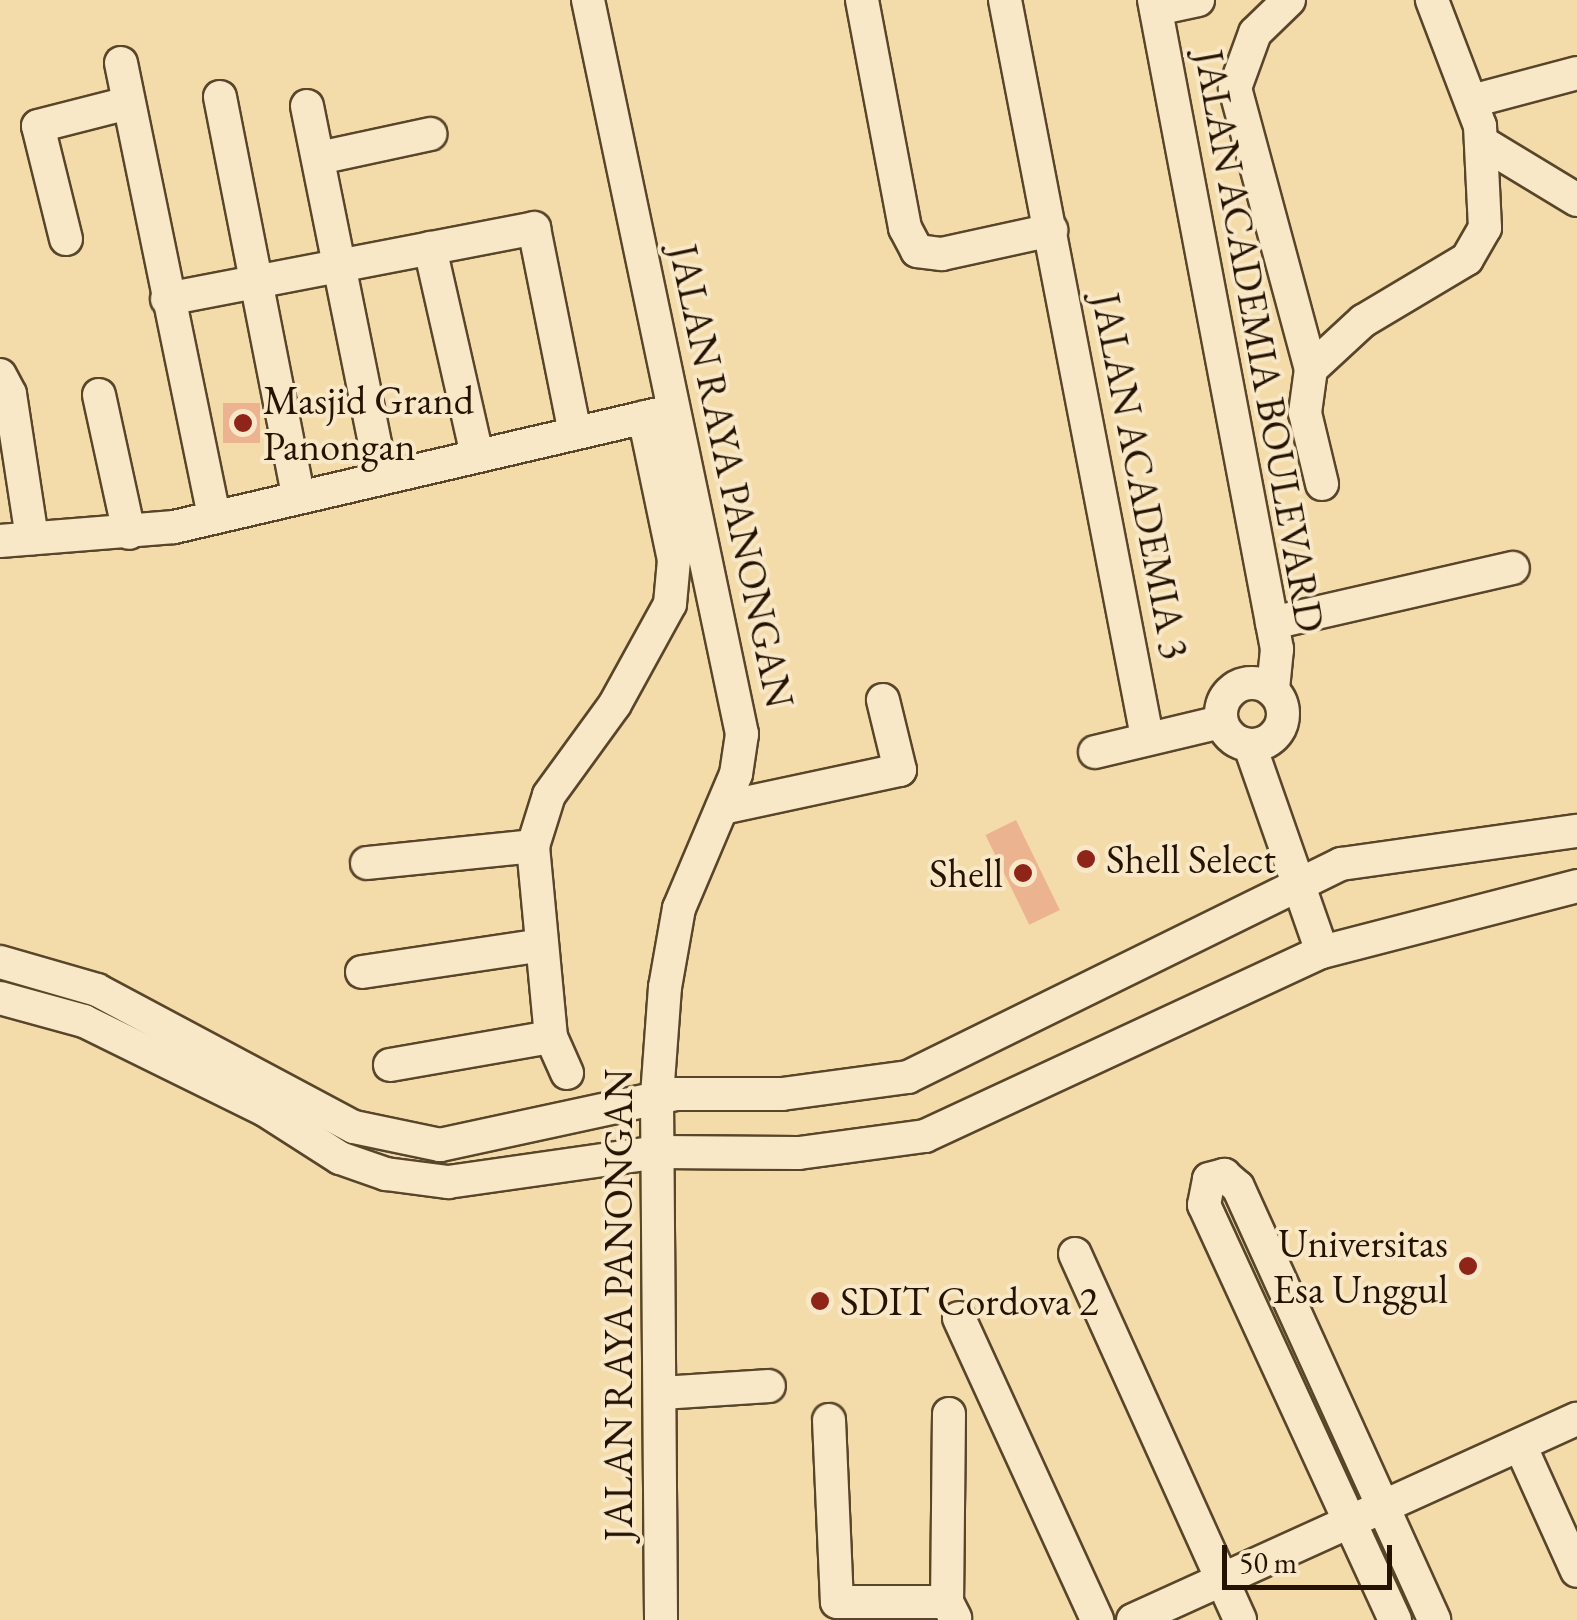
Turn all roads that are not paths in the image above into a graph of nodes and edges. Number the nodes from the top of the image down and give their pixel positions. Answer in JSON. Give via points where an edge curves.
{"nodes":[{"id":1,"x":588,"y":0,"type":"edge"},
{"id":2,"x":862,"y":0,"type":"edge"},
{"id":3,"x":1005,"y":0,"type":"edge"},
{"id":4,"x":1198,"y":0,"type":"edge"},
{"id":5,"x":1289,"y":0,"type":"edge"},
{"id":6,"x":1432,"y":0,"type":"edge"},
{"id":7,"x":1155,"y":4,"type":"edge"},
{"id":8,"x":121,"y":63,"type":"dead end"},
{"id":9,"x":1577,"y":73,"type":"edge"},
{"id":10,"x":220,"y":97,"type":"dead end"},
{"id":11,"x":1472,"y":101,"type":"junction"},
{"id":12,"x":128,"y":103,"type":"junction"},
{"id":13,"x":307,"y":106,"type":"dead end"},
{"id":14,"x":430,"y":134,"type":"dead end"},
{"id":15,"x":1483,"y":143,"type":"junction"},
{"id":16,"x":319,"y":158,"type":"junction"},
{"id":17,"x":1577,"y":200,"type":"edge"},
{"id":18,"x":1051,"y":230,"type":"junction"},
{"id":19,"x":66,"y":238,"type":"dead end"},
{"id":20,"x":430,"y":248,"type":"junction"},
{"id":21,"x":340,"y":263,"type":"junction"},
{"id":22,"x":254,"y":282,"type":"junction"},
{"id":23,"x":168,"y":299,"type":"junction"},
{"id":24,"x":1311,"y":369,"type":"junction"},
{"id":25,"x":0,"y":375,"type":"edge"},
{"id":26,"x":99,"y":395,"type":"dead end"},
{"id":27,"x":678,"y":410,"type":"junction"},
{"id":28,"x":644,"y":417,"type":"junction"},
{"id":29,"x":575,"y":433,"type":"junction"},
{"id":30,"x":477,"y":454,"type":"junction"},
{"id":31,"x":382,"y":478,"type":"junction"},
{"id":32,"x":1322,"y":484,"type":"dead end"},
{"id":33,"x":298,"y":494,"type":"junction"},
{"id":34,"x":214,"y":517,"type":"junction"},
{"id":35,"x":129,"y":533,"type":"junction"},
{"id":36,"x":16,"y":540,"type":"edge"},
{"id":37,"x":1513,"y":568,"type":"dead end"},
{"id":38,"x":1272,"y":623,"type":"junction"},
{"id":39,"x":1273,"y":689,"type":"junction"},
{"id":40,"x":882,"y":700,"type":"dead end"},
{"id":41,"x":1222,"y":722,"type":"junction"},
{"id":42,"x":1148,"y":737,"type":"junction"},
{"id":43,"x":1250,"y":746,"type":"junction"},
{"id":44,"x":1095,"y":752,"type":"dead end"},
{"id":45,"x":722,"y":808,"type":"junction"},
{"id":46,"x":1577,"y":831,"type":"edge"},
{"id":47,"x":533,"y":846,"type":"junction"},
{"id":48,"x":367,"y":862,"type":"dead end"},
{"id":49,"x":1300,"y":885,"type":"junction"},
{"id":50,"x":1577,"y":886,"type":"edge"},
{"id":51,"x":542,"y":945,"type":"junction"},
{"id":52,"x":1322,"y":952,"type":"junction"},
{"id":53,"x":0,"y":962,"type":"edge"},
{"id":54,"x":362,"y":972,"type":"dead end"},
{"id":55,"x":0,"y":998,"type":"edge"},
{"id":56,"x":551,"y":1038,"type":"junction"},
{"id":57,"x":390,"y":1065,"type":"dead end"},
{"id":58,"x":567,"y":1074,"type":"dead end"},
{"id":59,"x":657,"y":1098,"type":"junction"},
{"id":60,"x":660,"y":1152,"type":"junction"},
{"id":61,"x":1075,"y":1254,"type":"dead end"},
{"id":62,"x":959,"y":1318,"type":"dead end"},
{"id":63,"x":769,"y":1386,"type":"dead end"},
{"id":64,"x":662,"y":1393,"type":"junction"},
{"id":65,"x":950,"y":1414,"type":"dead end"},
{"id":66,"x":1577,"y":1419,"type":"edge"},
{"id":67,"x":829,"y":1420,"type":"dead end"},
{"id":68,"x":1520,"y":1445,"type":"junction"},
{"id":69,"x":1382,"y":1505,"type":"junction"},
{"id":70,"x":1350,"y":1522,"type":"junction"},
{"id":71,"x":1577,"y":1571,"type":"edge"},
{"id":72,"x":1221,"y":1580,"type":"junction"},
{"id":73,"x":951,"y":1611,"type":"edge"},
{"id":74,"x":660,"y":1620,"type":"edge"},
{"id":75,"x":1097,"y":1620,"type":"edge"},
{"id":76,"x":1133,"y":1620,"type":"edge"},
{"id":77,"x":1240,"y":1620,"type":"edge"},
{"id":78,"x":1394,"y":1620,"type":"edge"},
{"id":79,"x":1434,"y":1620,"type":"edge"}],
"edges":[{"from":1,"to":27,"type":"street","name":"JALAN RAYA PANONGAN"},
{"from":2,"to":18,"type":"street","via":[[906,228],[917,251],[942,254]]},
{"from":3,"to":18,"type":"street","name":"JALAN ACADEMIA 3"},
{"from":4,"to":7,"type":"street"},
{"from":5,"to":24,"type":"street","via":[[1254,33],[1236,88],[1240,129]]},
{"from":6,"to":11,"type":"street"},
{"from":7,"to":38,"type":"street","name":"JALAN ACADEMIA BOULEVARD"},
{"from":8,"to":12,"type":"street"},
{"from":9,"to":11,"type":"street"},
{"from":10,"to":22,"type":"street"},
{"from":11,"to":15,"type":"street"},
{"from":12,"to":19,"type":"street","via":[[38,126]]},
{"from":12,"to":23,"type":"street"},
{"from":13,"to":16,"type":"street"},
{"from":14,"to":16,"type":"street"},
{"from":15,"to":17,"type":"street"},
{"from":15,"to":24,"type":"street","via":[[1487,215],[1475,251],[1350,331]]},
{"from":16,"to":21,"type":"street"},
{"from":18,"to":42,"type":"street","name":"JALAN ACADEMIA 3"},
{"from":20,"to":21,"type":"street"},
{"from":20,"to":29,"type":"street","via":[[534,228]]},
{"from":20,"to":30,"type":"street"},
{"from":21,"to":22,"type":"street"},
{"from":21,"to":31,"type":"street"},
{"from":22,"to":23,"type":"street"},
{"from":22,"to":33,"type":"street"},
{"from":23,"to":34,"type":"street"},
{"from":24,"to":32,"type":"street","via":[[1305,413]]},
{"from":25,"to":36,"type":"street","via":[[10,394]]},
{"from":26,"to":35,"type":"street"},
{"from":27,"to":28,"type":"street"},
{"from":27,"to":45,"type":"street","name":"JALAN RAYA PANONGAN","via":[[742,734]]},
{"from":28,"to":29,"type":"street"},
{"from":28,"to":47,"type":"street","via":[[674,560],[670,604],[615,704],[550,795]]},
{"from":29,"to":30,"type":"street"},
{"from":30,"to":31,"type":"street"},
{"from":31,"to":33,"type":"street"},
{"from":33,"to":34,"type":"street"},
{"from":34,"to":35,"type":"street"},
{"from":35,"to":36,"type":"street"},
{"from":37,"to":38,"type":"street"},
{"from":38,"to":39,"type":"street","name":"JALAN ACADEMIA BOULEVARD"},
{"from":39,"to":41,"type":"street","name":"JALAN ACADEMIA BOULEVARD","via":[[1254,682],[1235,686],[1222,702]]},
{"from":39,"to":43,"type":"street","name":"JALAN ACADEMIA BOULEVARD","via":[[1284,706],[1282,726],[1270,741]]},
{"from":40,"to":45,"type":"street","via":[[900,770]]},
{"from":41,"to":42,"type":"street"},
{"from":41,"to":43,"type":"street","via":[[1232,738]]},
{"from":42,"to":44,"type":"street"},
{"from":43,"to":49,"type":"street"},
{"from":45,"to":59,"type":"street","name":"JALAN RAYA PANONGAN","via":[[670,942]]},
{"from":46,"to":49,"type":"street","via":[[1416,848],[1341,864]]},
{"from":47,"to":48,"type":"street"},
{"from":47,"to":51,"type":"street"},
{"from":49,"to":52,"type":"street"},
{"from":49,"to":59,"type":"street","via":[[908,1077],[782,1094]]},
{"from":50,"to":52,"type":"street"},
{"from":51,"to":54,"type":"street"},
{"from":51,"to":56,"type":"street"},
{"from":52,"to":60,"type":"street","via":[[925,1136],[799,1153]]},
{"from":53,"to":59,"type":"street","via":[[96,990],[393,1141],[440,1145]]},
{"from":55,"to":60,"type":"street","via":[[84,1021],[386,1174],[448,1182]]},
{"from":56,"to":57,"type":"street"},
{"from":56,"to":58,"type":"street"},
{"from":59,"to":60,"type":"street","name":"JALAN RAYA PANONGAN"},
{"from":60,"to":64,"type":"street","name":"JALAN RAYA PANONGAN"},
{"from":61,"to":72,"type":"street"},
{"from":62,"to":75,"type":"street"},
{"from":63,"to":64,"type":"street"},
{"from":64,"to":74,"type":"street","name":"JALAN RAYA PANONGAN"},
{"from":65,"to":73,"type":"street"},
{"from":66,"to":68,"type":"street"},
{"from":67,"to":73,"type":"street","via":[[837,1602]]},
{"from":68,"to":69,"type":"street"},
{"from":68,"to":71,"type":"street"},
{"from":69,"to":70,"type":"street"},
{"from":69,"to":70,"type":"street","via":[[1238,1187],[1224,1175],[1209,1180],[1204,1205]]},
{"from":69,"to":79,"type":"street"},
{"from":70,"to":72,"type":"street"},
{"from":70,"to":78,"type":"street"},
{"from":72,"to":76,"type":"street"},
{"from":72,"to":77,"type":"street"}]}
